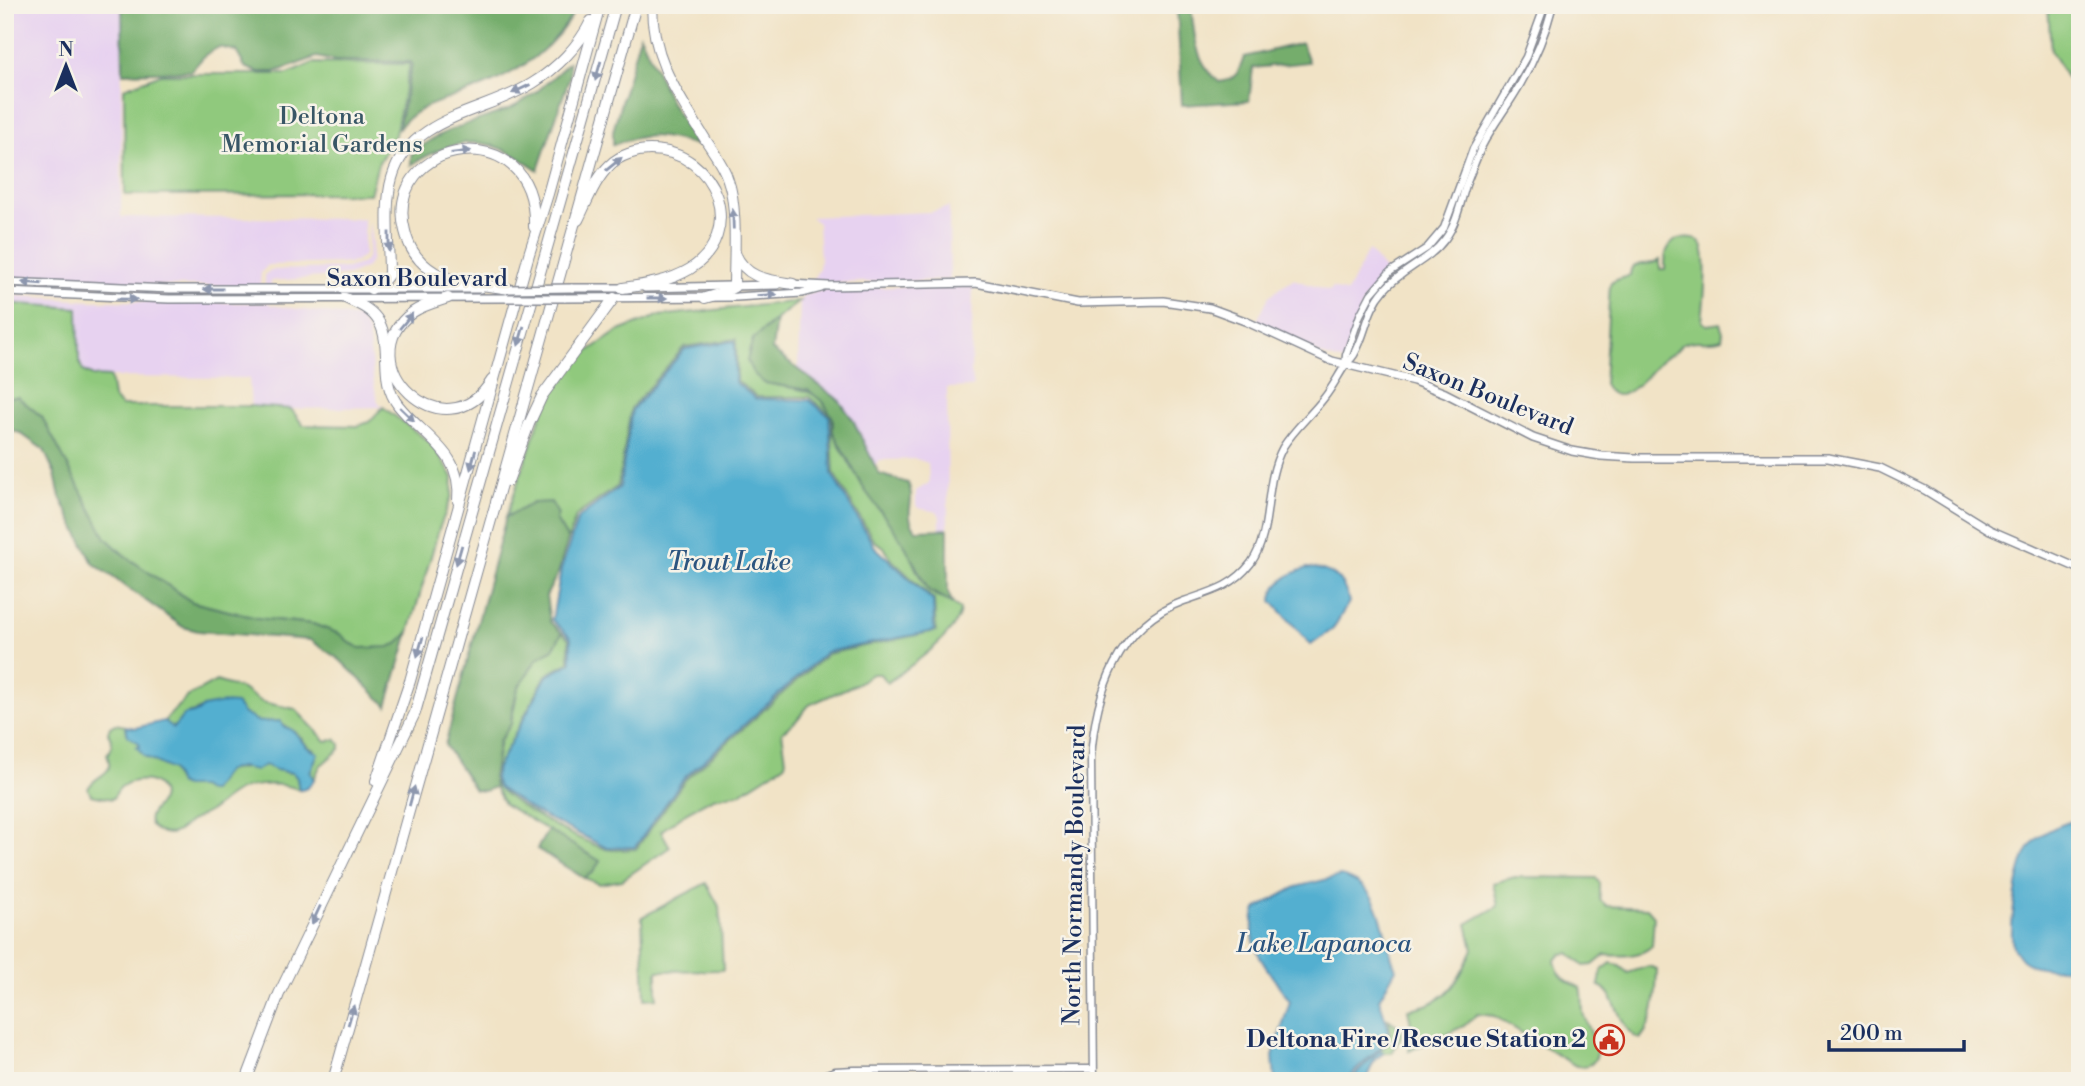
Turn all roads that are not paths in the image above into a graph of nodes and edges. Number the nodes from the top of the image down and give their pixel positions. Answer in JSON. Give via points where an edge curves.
{"nodes":[{"id":1,"x":600,"y":5,"type":"edge"},
{"id":2,"x":617,"y":5,"type":"edge"},
{"id":3,"x":636,"y":5,"type":"edge"},
{"id":4,"x":652,"y":5,"type":"edge"},
{"id":5,"x":1545,"y":5,"type":"edge"},
{"id":6,"x":1553,"y":5,"type":"edge"},
{"id":7,"x":567,"y":242,"type":"junction"},
{"id":8,"x":734,"y":248,"type":"junction"},
{"id":9,"x":529,"y":254,"type":"junction"},
{"id":10,"x":5,"y":282,"type":"edge"},
{"id":11,"x":793,"y":284,"type":"junction"},
{"id":12,"x":829,"y":286,"type":"junction"},
{"id":13,"x":90,"y":287,"type":"junction"},
{"id":14,"x":734,"y":287,"type":"junction"},
{"id":15,"x":108,"y":288,"type":"junction"},
{"id":16,"x":623,"y":288,"type":"junction"},
{"id":17,"x":371,"y":289,"type":"junction"},
{"id":18,"x":5,"y":292,"type":"edge"},
{"id":19,"x":508,"y":293,"type":"junction"},
{"id":20,"x":67,"y":296,"type":"junction"},
{"id":21,"x":90,"y":298,"type":"junction"},
{"id":22,"x":448,"y":298,"type":"junction"},
{"id":23,"x":614,"y":298,"type":"junction"},
{"id":24,"x":705,"y":298,"type":"junction"},
{"id":25,"x":345,"y":299,"type":"junction"},
{"id":26,"x":1345,"y":365,"type":"junction"},
{"id":27,"x":496,"y":370,"type":"junction"},
{"id":28,"x":494,"y":510,"type":"junction"},
{"id":29,"x":451,"y":534,"type":"junction"},
{"id":30,"x":2080,"y":569,"type":"edge"},
{"id":31,"x":345,"y":853,"type":"junction"},
{"id":32,"x":1092,"y":1069,"type":"junction"},
{"id":33,"x":247,"y":1081,"type":"edge"},
{"id":34,"x":333,"y":1081,"type":"edge"},
{"id":35,"x":805,"y":1081,"type":"edge"},
{"id":36,"x":1094,"y":1081,"type":"edge"}],
"edges":[{"from":1,"to":9,"type":"highway"},
{"from":1,"to":17,"type":"highway","one_way":true,"via":[[586,32],[534,83],[451,118],[415,139],[397,163],[389,191],[389,274]]},
{"from":2,"to":31,"type":"highway","one_way":true,"via":[[415,713]]},
{"from":3,"to":7,"type":"highway"},
{"from":8,"to":4,"type":"highway","one_way":true,"via":[[728,179],[666,76],[657,51]]},
{"from":5,"to":26,"type":"street","name":"North Normandy Boulevard","via":[[1526,57],[1469,155],[1444,228],[1427,248],[1390,272],[1371,294]]},
{"from":6,"to":26,"type":"street","name":"North Normandy Boulevard","via":[[1526,75],[1478,155],[1451,230],[1431,255],[1379,296],[1353,357]]},
{"from":7,"to":16,"type":"highway","one_way":true,"via":[[598,179],[623,156],[660,150],[680,154],[697,165],[718,201],[718,232],[713,243],[690,269]]},
{"from":7,"to":28,"type":"highway"},
{"from":8,"to":11,"type":"highway","via":[[753,276]]},
{"from":8,"to":14,"type":"highway"},
{"from":19,"to":9,"type":"highway","one_way":true,"via":[[444,276],[419,259],[407,239],[403,220],[403,204],[412,181],[429,163],[453,152],[482,151],[507,162],[520,174],[533,200]]},
{"from":9,"to":27,"type":"highway"},
{"from":13,"to":10,"type":"main road","name":"Saxon Boulevard","one_way":true},
{"from":11,"to":12,"type":"main road","name":"Saxon Boulevard"},
{"from":11,"to":14,"type":"main road","name":"Saxon Boulevard"},
{"from":24,"to":12,"type":"main road","name":"Saxon Boulevard","one_way":true,"via":[[802,293]]},
{"from":12,"to":26,"type":"main road","name":"Saxon Boulevard","via":[[969,283],[1078,303],[1182,303],[1237,317]]},
{"from":13,"to":15,"type":"main road","name":"Saxon Boulevard"},
{"from":13,"to":20,"type":"main road"},
{"from":14,"to":16,"type":"main road","name":"Saxon Boulevard"},
{"from":14,"to":24,"type":"highway"},
{"from":17,"to":15,"type":"main road","name":"Saxon Boulevard","one_way":true},
{"from":15,"to":21,"type":"main road"},
{"from":16,"to":19,"type":"main road","name":"Saxon Boulevard","bridge":true},
{"from":17,"to":19,"type":"main road","name":"Saxon Boulevard"},
{"from":18,"to":20,"type":"main road","name":"Saxon Boulevard"},
{"from":19,"to":22,"type":"main road","name":"Saxon Boulevard"},
{"from":19,"to":23,"type":"main road","name":"Saxon Boulevard","bridge":true},
{"from":20,"to":21,"type":"main road","name":"Saxon Boulevard"},
{"from":21,"to":25,"type":"main road","name":"Saxon Boulevard","one_way":true},
{"from":22,"to":25,"type":"main road","name":"Saxon Boulevard"},
{"from":27,"to":22,"type":"highway","one_way":true,"via":[[478,396],[452,408],[425,405],[400,385],[391,361],[398,329],[414,311]]},
{"from":23,"to":24,"type":"main road","name":"Saxon Boulevard","one_way":true},
{"from":23,"to":28,"type":"highway","via":[[542,396]]},
{"from":25,"to":29,"type":"highway","one_way":true,"via":[[366,308],[380,323],[390,391],[446,453],[454,470],[458,498]]},
{"from":26,"to":30,"type":"main road","name":"Saxon Boulevard","via":[[1424,385],[1533,438],[1572,451],[1634,458],[1828,458],[1880,468],[1990,530]]},
{"from":26,"to":32,"type":"street","name":"North Normandy Boulevard","via":[[1284,446],[1275,465],[1262,541],[1253,560],[1226,586],[1160,612],[1143,625],[1108,675],[1097,708],[1091,759]]},
{"from":27,"to":29,"type":"highway","one_way":true},
{"from":34,"to":28,"type":"highway","one_way":true},
{"from":29,"to":31,"type":"highway","one_way":true,"via":[[411,681],[384,762]]},
{"from":31,"to":33,"type":"highway","one_way":true,"via":[[279,993]]},
{"from":32,"to":35,"type":"street","via":[[854,1070]]},
{"from":32,"to":36,"type":"street","name":"North Normandy Boulevard"}]}
